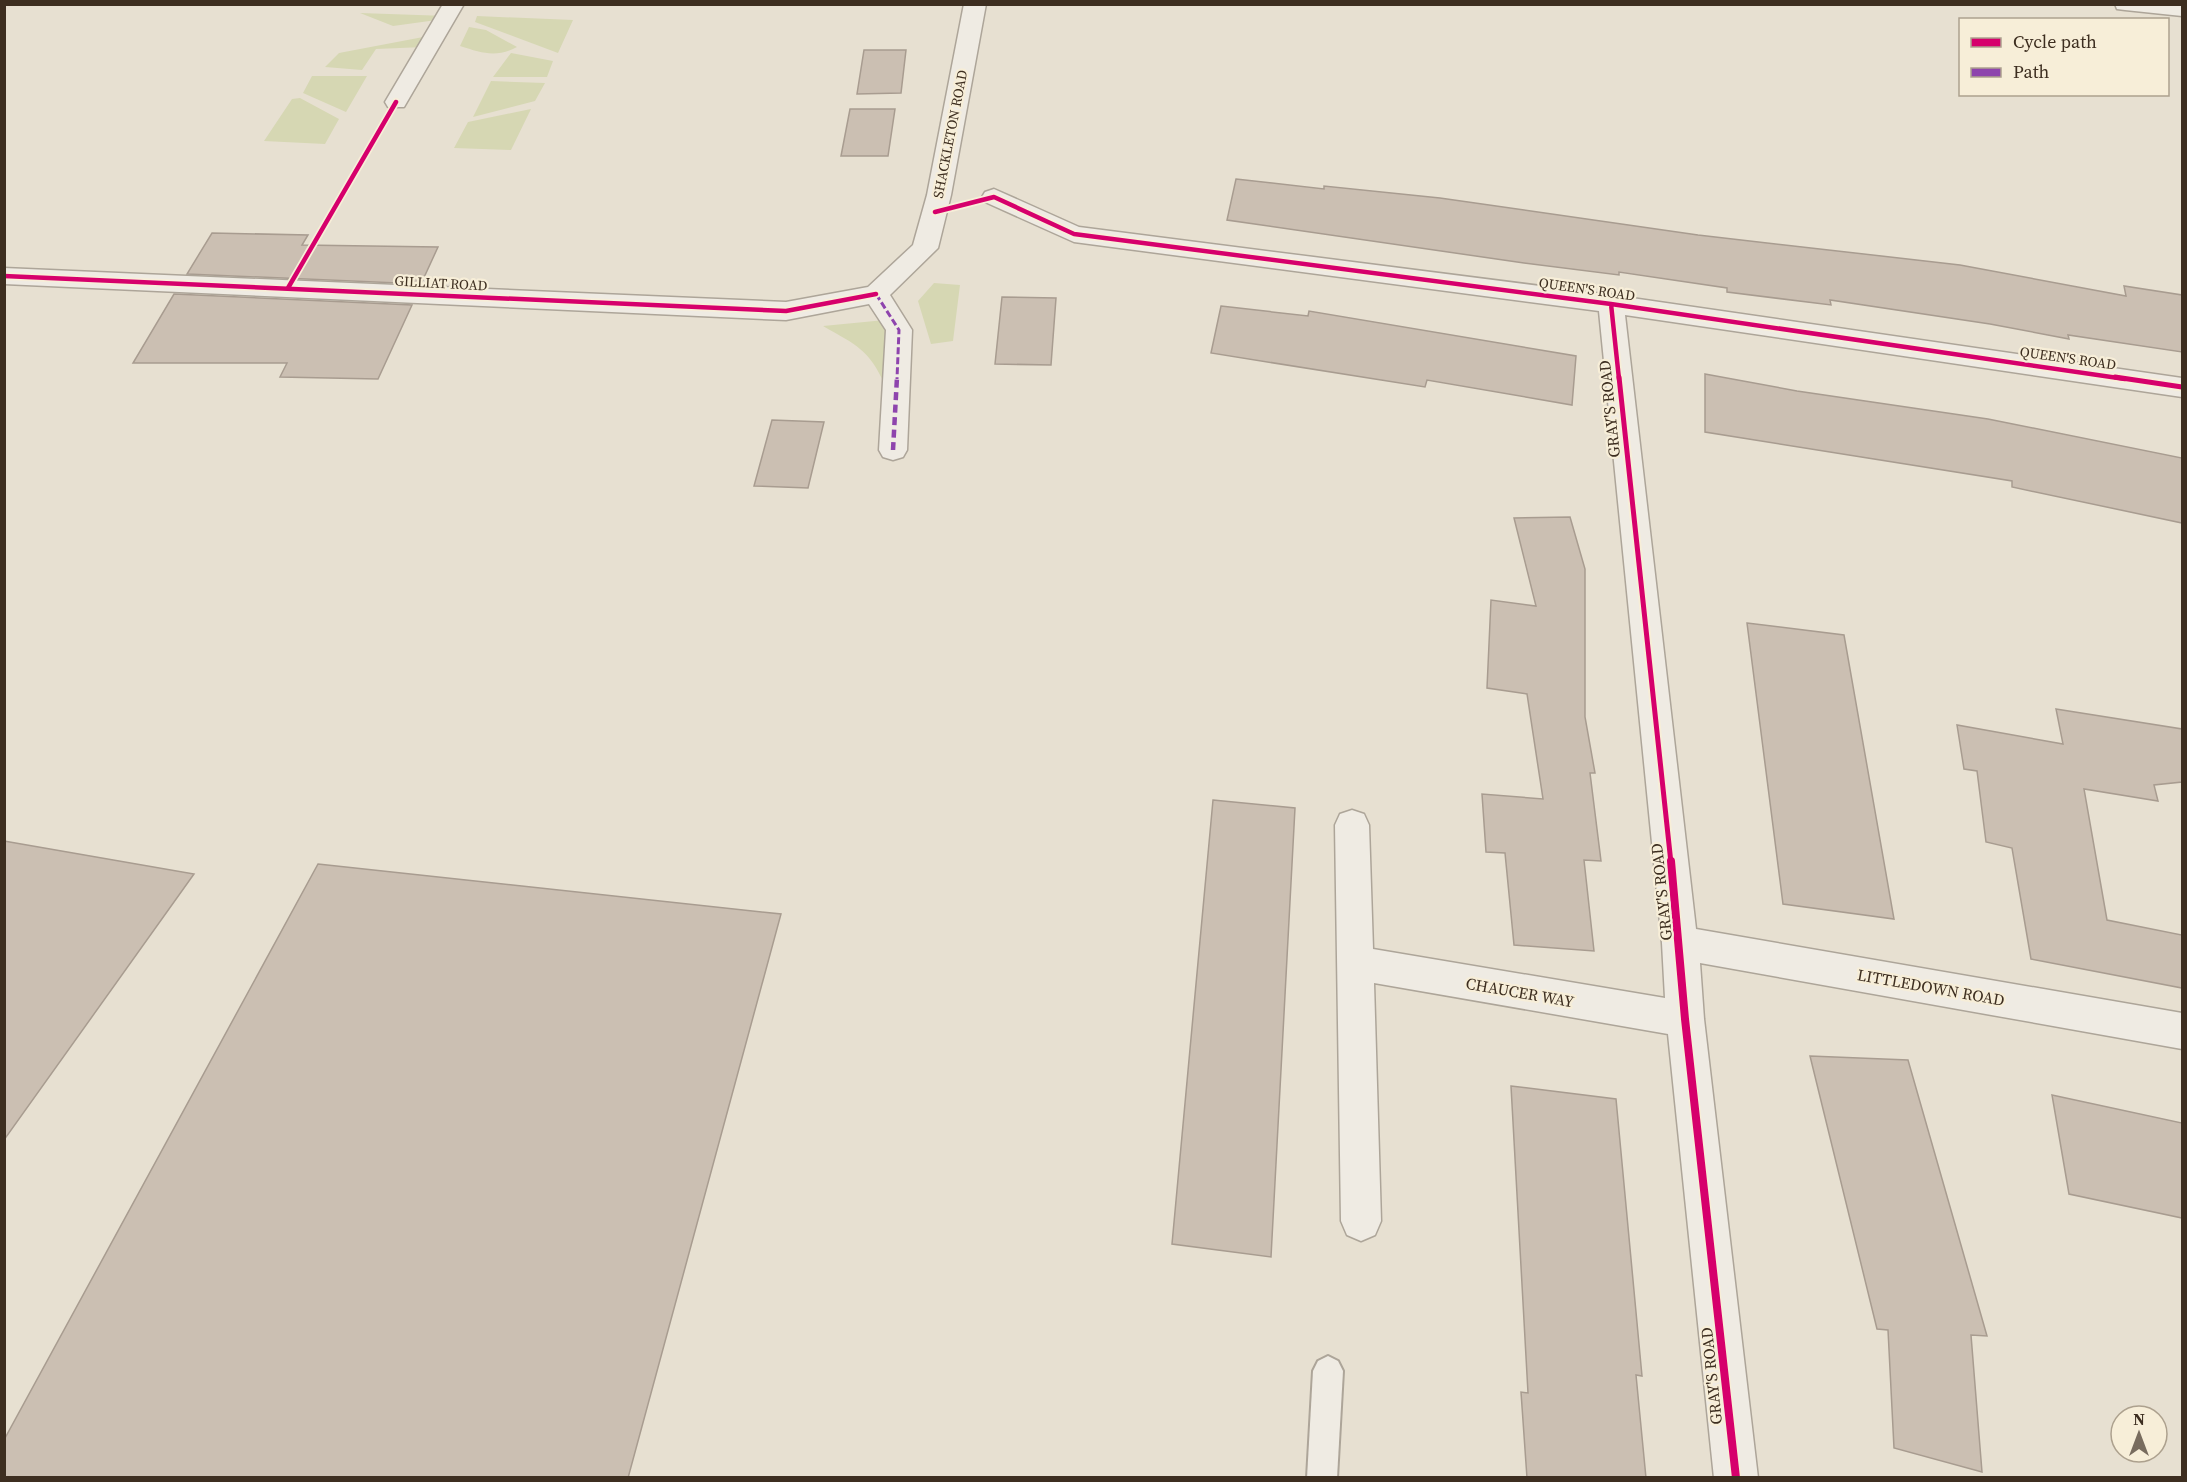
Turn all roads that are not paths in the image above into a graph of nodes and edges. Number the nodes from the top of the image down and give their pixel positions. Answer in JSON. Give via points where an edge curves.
{"nodes":[{"id":1,"x":454,"y":4,"type":"edge"},
{"id":2,"x":975,"y":4,"type":"edge"},
{"id":3,"x":2125,"y":4,"type":"edge"},
{"id":4,"x":2182,"y":10,"type":"edge"},
{"id":5,"x":396,"y":102,"type":"dead end"},
{"id":6,"x":994,"y":197,"type":"dead end"},
{"id":7,"x":4,"y":276,"type":"edge"},
{"id":8,"x":876,"y":294,"type":"junction"},
{"id":9,"x":1611,"y":304,"type":"junction"},
{"id":10,"x":2182,"y":387,"type":"edge"},
{"id":11,"x":893,"y":450,"type":"dead end"},
{"id":12,"x":1352,"y":825,"type":"dead end"},
{"id":13,"x":1680,"y":943,"type":"junction"},
{"id":14,"x":1356,"y":963,"type":"junction"},
{"id":15,"x":1685,"y":1019,"type":"junction"},
{"id":16,"x":2182,"y":1031,"type":"edge"},
{"id":17,"x":1361,"y":1221,"type":"dead end"},
{"id":18,"x":1328,"y":1371,"type":"dead end"},
{"id":19,"x":1322,"y":1478,"type":"edge"},
{"id":20,"x":1736,"y":1478,"type":"edge"}],
"edges":[{"from":1,"to":5,"type":"street"},
{"from":2,"to":8,"type":"street","name":"SHACKLETON ROAD","via":[[939,195],[925,248]]},
{"from":3,"to":4,"type":"street"},
{"from":6,"to":9,"type":"street","name":"QUEEN'S ROAD","via":[[1074,234]]},
{"from":7,"to":8,"type":"street","name":"GILLIAT ROAD","via":[[786,311]]},
{"from":8,"to":11,"type":"street","via":[[899,330]]},
{"from":9,"to":10,"type":"street","name":"QUEEN'S ROAD"},
{"from":9,"to":13,"type":"street","name":"GRAY'S ROAD"},
{"from":12,"to":14,"type":"street"},
{"from":13,"to":15,"type":"street","name":"GRAY'S ROAD"},
{"from":13,"to":16,"type":"street","name":"LITTLEDOWN ROAD"},
{"from":14,"to":15,"type":"street","name":"CHAUCER WAY"},
{"from":14,"to":17,"type":"street"},
{"from":15,"to":20,"type":"street","name":"GRAY'S ROAD"},
{"from":18,"to":19,"type":"lane"}]}
